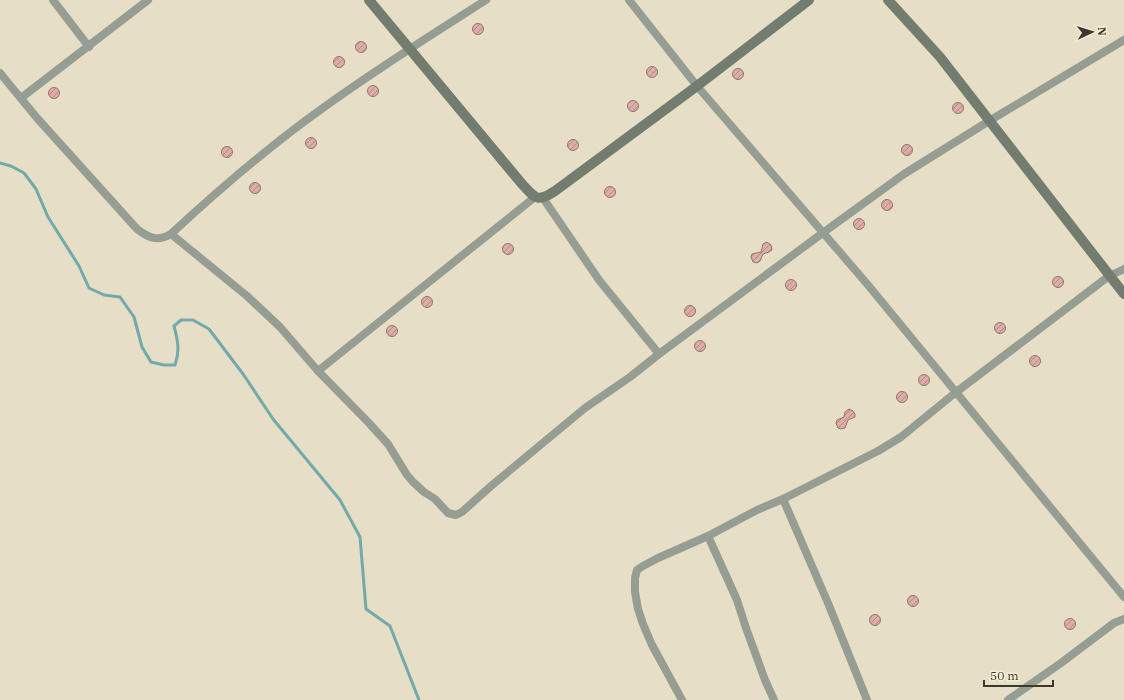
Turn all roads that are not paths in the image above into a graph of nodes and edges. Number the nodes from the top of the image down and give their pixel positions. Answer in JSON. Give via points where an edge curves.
{"nodes":[{"id":1,"x":53,"y":0,"type":"edge"},
{"id":2,"x":148,"y":0,"type":"edge"},
{"id":3,"x":369,"y":0,"type":"edge"},
{"id":4,"x":486,"y":0,"type":"edge"},
{"id":5,"x":629,"y":0,"type":"edge"},
{"id":6,"x":809,"y":0,"type":"edge"},
{"id":7,"x":888,"y":0,"type":"edge"},
{"id":8,"x":1124,"y":40,"type":"edge"},
{"id":9,"x":89,"y":47,"type":"junction"},
{"id":10,"x":409,"y":49,"type":"junction"},
{"id":11,"x":0,"y":73,"type":"edge"},
{"id":12,"x":697,"y":86,"type":"junction"},
{"id":13,"x":21,"y":98,"type":"junction"},
{"id":14,"x":989,"y":121,"type":"junction"},
{"id":15,"x":539,"y":197,"type":"junction"},
{"id":16,"x":824,"y":232,"type":"junction"},
{"id":17,"x":171,"y":234,"type":"junction"},
{"id":18,"x":1124,"y":269,"type":"edge"},
{"id":19,"x":1109,"y":276,"type":"junction"},
{"id":20,"x":1124,"y":294,"type":"edge"},
{"id":21,"x":660,"y":354,"type":"junction"},
{"id":22,"x":318,"y":371,"type":"junction"},
{"id":23,"x":955,"y":393,"type":"junction"},
{"id":24,"x":783,"y":499,"type":"junction"},
{"id":25,"x":708,"y":536,"type":"junction"},
{"id":26,"x":1124,"y":597,"type":"edge"},
{"id":27,"x":1124,"y":619,"type":"edge"},
{"id":28,"x":682,"y":700,"type":"edge"},
{"id":29,"x":774,"y":700,"type":"edge"},
{"id":30,"x":867,"y":700,"type":"edge"},
{"id":31,"x":1008,"y":700,"type":"edge"}],
"edges":[{"from":1,"to":9,"type":"street"},
{"from":2,"to":9,"type":"street"},
{"from":3,"to":10,"type":"street"},
{"from":4,"to":10,"type":"street"},
{"from":5,"to":12,"type":"street"},
{"from":6,"to":12,"type":"street"},
{"from":7,"to":14,"type":"street","via":[[940,57]]},
{"from":8,"to":14,"type":"street"},
{"from":9,"to":13,"type":"street"},
{"from":10,"to":15,"type":"street","via":[[522,184]]},
{"from":10,"to":17,"type":"street","via":[[304,121]]},
{"from":11,"to":13,"type":"street"},
{"from":12,"to":15,"type":"street"},
{"from":12,"to":16,"type":"street"},
{"from":13,"to":17,"type":"street","via":[[137,230],[152,238],[164,238]]},
{"from":14,"to":16,"type":"street","via":[[904,174]]},
{"from":14,"to":19,"type":"street"},
{"from":15,"to":21,"type":"street","via":[[599,280]]},
{"from":15,"to":22,"type":"street"},
{"from":16,"to":21,"type":"street"},
{"from":16,"to":23,"type":"street"},
{"from":17,"to":22,"type":"street","via":[[247,296],[280,327]]},
{"from":18,"to":19,"type":"street"},
{"from":19,"to":20,"type":"street"},
{"from":19,"to":23,"type":"street"},
{"from":21,"to":22,"type":"street","via":[[585,408],[456,515],[448,513],[407,476],[388,444]]},
{"from":23,"to":24,"type":"street","via":[[901,437]]},
{"from":23,"to":26,"type":"street"},
{"from":24,"to":25,"type":"street"},
{"from":24,"to":30,"type":"street"},
{"from":25,"to":28,"type":"street","via":[[643,566],[637,570],[635,578],[637,604],[643,624]]},
{"from":25,"to":29,"type":"street","via":[[737,600]]},
{"from":27,"to":31,"type":"street","via":[[1114,623]]}]}
